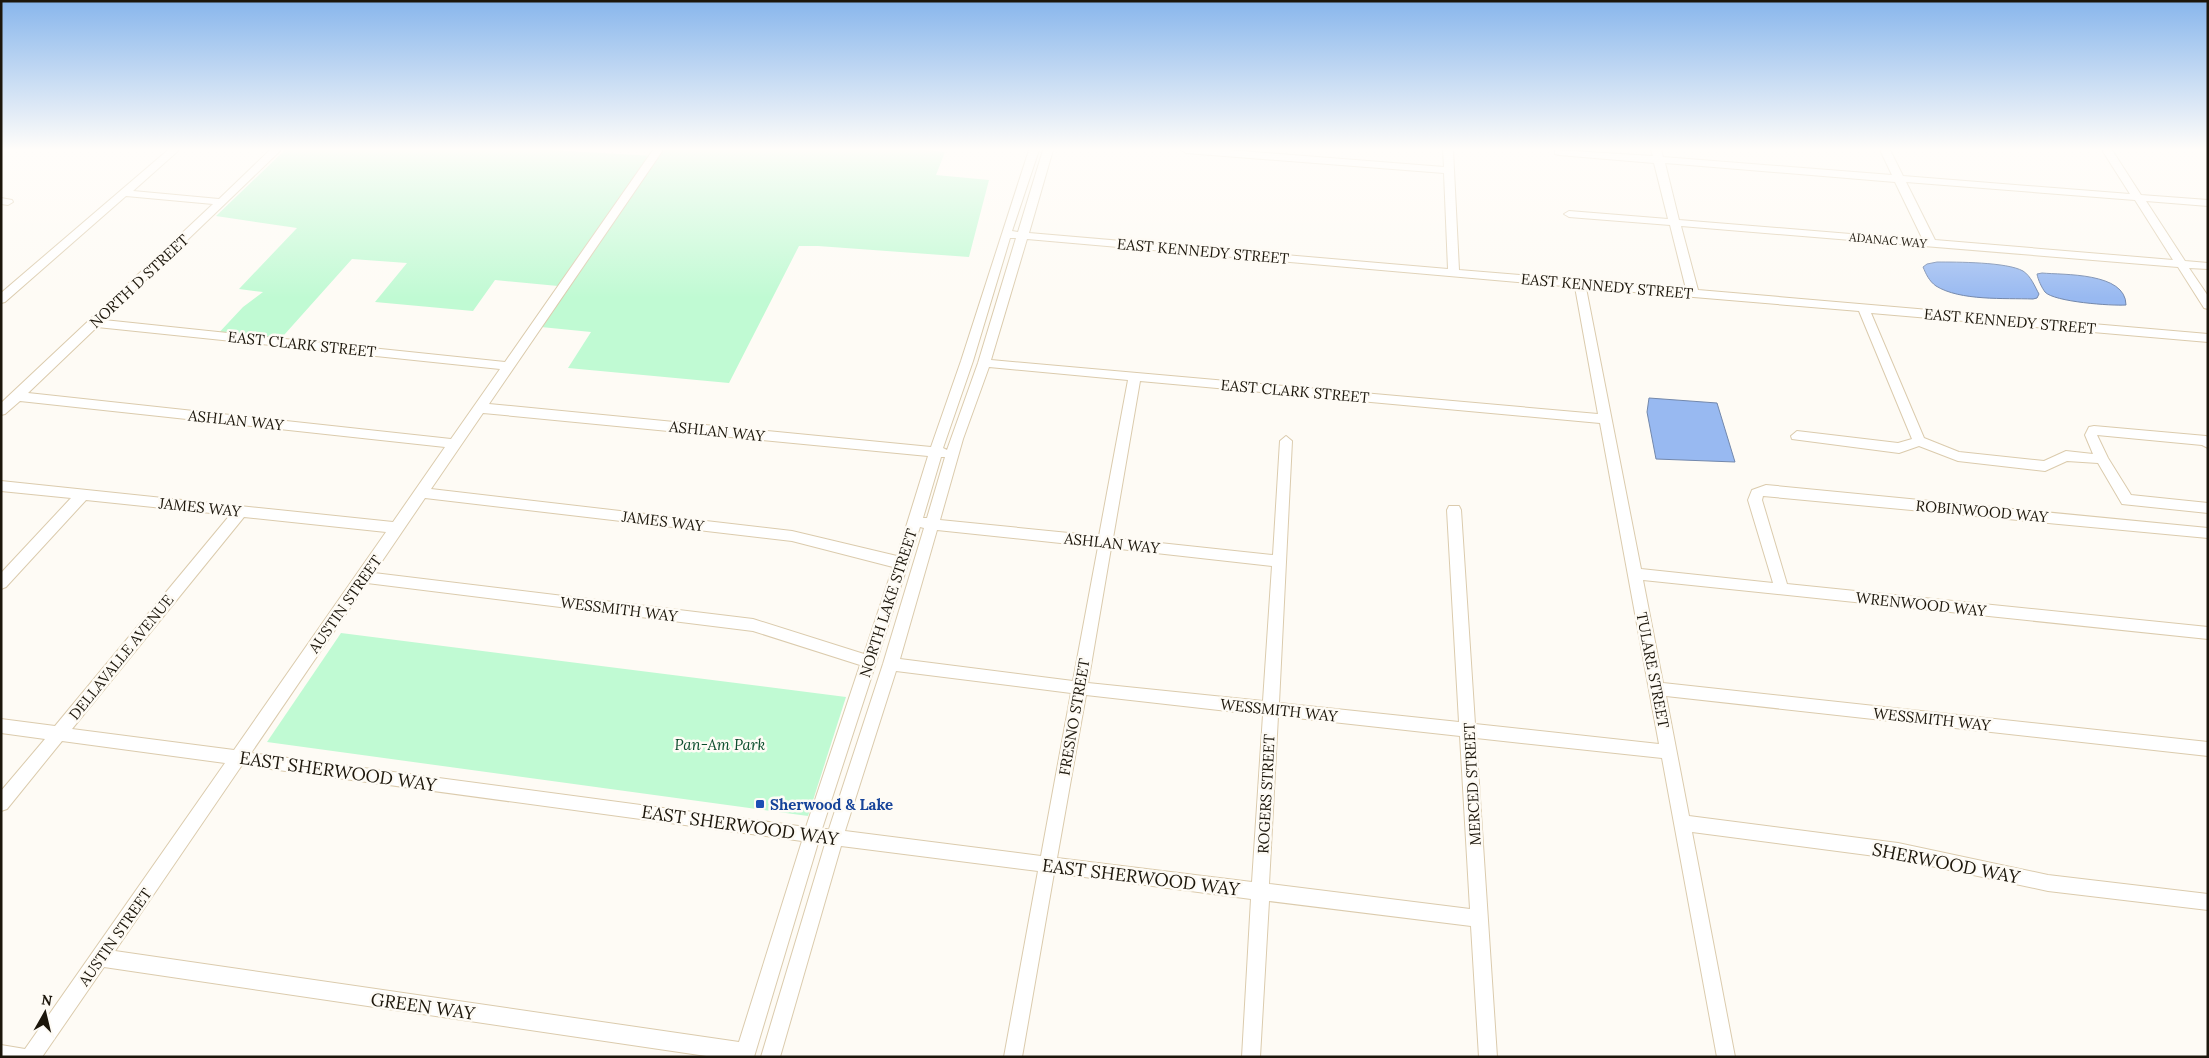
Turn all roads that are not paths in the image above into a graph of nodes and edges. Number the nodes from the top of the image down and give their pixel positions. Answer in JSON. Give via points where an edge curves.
{"nodes":[{"id":1,"x":117,"y":199,"type":"edge"},
{"id":2,"x":193,"y":199,"type":"edge"},
{"id":3,"x":225,"y":199,"type":"edge"},
{"id":4,"x":624,"y":199,"type":"edge"},
{"id":5,"x":1018,"y":199,"type":"edge"},
{"id":6,"x":1032,"y":199,"type":"edge"},
{"id":7,"x":1450,"y":199,"type":"edge"},
{"id":8,"x":1669,"y":199,"type":"edge"},
{"id":9,"x":1910,"y":199,"type":"edge"},
{"id":10,"x":2139,"y":199,"type":"edge"},
{"id":11,"x":2157,"y":199,"type":"edge"},
{"id":12,"x":222,"y":202,"type":"junction"},
{"id":13,"x":2208,"y":203,"type":"edge"},
{"id":14,"x":1569,"y":214,"type":"dead end"},
{"id":15,"x":1675,"y":222,"type":"junction"},
{"id":16,"x":1006,"y":234,"type":"junction"},
{"id":17,"x":1021,"y":235,"type":"junction"},
{"id":18,"x":1931,"y":244,"type":"junction"},
{"id":19,"x":2179,"y":264,"type":"junction"},
{"id":20,"x":2208,"y":266,"type":"edge"},
{"id":21,"x":1454,"y":272,"type":"junction"},
{"id":22,"x":1580,"y":284,"type":"junction"},
{"id":23,"x":1693,"y":293,"type":"junction"},
{"id":24,"x":1,"y":299,"type":"edge"},
{"id":25,"x":2208,"y":305,"type":"edge"},
{"id":26,"x":1862,"y":308,"type":"junction"},
{"id":27,"x":94,"y":323,"type":"junction"},
{"id":28,"x":2208,"y":338,"type":"edge"},
{"id":29,"x":984,"y":363,"type":"junction"},
{"id":30,"x":509,"y":366,"type":"junction"},
{"id":31,"x":1135,"y":376,"type":"junction"},
{"id":32,"x":16,"y":396,"type":"junction"},
{"id":33,"x":481,"y":408,"type":"junction"},
{"id":34,"x":1,"y":411,"type":"edge"},
{"id":35,"x":1606,"y":419,"type":"junction"},
{"id":36,"x":1797,"y":436,"type":"dead end"},
{"id":37,"x":1286,"y":441,"type":"dead end"},
{"id":38,"x":1919,"y":441,"type":"junction"},
{"id":39,"x":2208,"y":443,"type":"edge"},
{"id":40,"x":456,"y":444,"type":"junction"},
{"id":41,"x":935,"y":453,"type":"junction"},
{"id":42,"x":953,"y":454,"type":"junction"},
{"id":43,"x":2102,"y":459,"type":"junction"},
{"id":44,"x":1,"y":486,"type":"edge"},
{"id":45,"x":422,"y":493,"type":"junction"},
{"id":46,"x":84,"y":494,"type":"junction"},
{"id":47,"x":2208,"y":508,"type":"edge"},
{"id":48,"x":1454,"y":510,"type":"dead end"},
{"id":49,"x":241,"y":511,"type":"junction"},
{"id":50,"x":915,"y":522,"type":"junction"},
{"id":51,"x":934,"y":524,"type":"junction"},
{"id":52,"x":398,"y":528,"type":"junction"},
{"id":53,"x":2208,"y":533,"type":"edge"},
{"id":54,"x":1105,"y":542,"type":"junction"},
{"id":55,"x":1279,"y":561,"type":"junction"},
{"id":56,"x":901,"y":563,"type":"junction"},
{"id":57,"x":1635,"y":574,"type":"junction"},
{"id":58,"x":364,"y":577,"type":"junction"},
{"id":59,"x":1,"y":583,"type":"edge"},
{"id":60,"x":1782,"y":590,"type":"junction"},
{"id":61,"x":2208,"y":633,"type":"edge"},
{"id":62,"x":869,"y":662,"type":"junction"},
{"id":63,"x":891,"y":664,"type":"junction"},
{"id":64,"x":1079,"y":688,"type":"junction"},
{"id":65,"x":1657,"y":689,"type":"junction"},
{"id":66,"x":1271,"y":709,"type":"junction"},
{"id":67,"x":1,"y":726,"type":"edge"},
{"id":68,"x":1469,"y":730,"type":"junction"},
{"id":69,"x":59,"y":734,"type":"junction"},
{"id":70,"x":2208,"y":748,"type":"edge"},
{"id":71,"x":1668,"y":752,"type":"junction"},
{"id":72,"x":239,"y":758,"type":"junction"},
{"id":73,"x":1,"y":804,"type":"edge"},
{"id":74,"x":1683,"y":823,"type":"junction"},
{"id":75,"x":812,"y":835,"type":"junction"},
{"id":76,"x":835,"y":838,"type":"junction"},
{"id":77,"x":1047,"y":865,"type":"junction"},
{"id":78,"x":1260,"y":892,"type":"junction"},
{"id":79,"x":2208,"y":902,"type":"edge"},
{"id":80,"x":1479,"y":919,"type":"junction"},
{"id":81,"x":101,"y":958,"type":"junction"},
{"id":82,"x":1,"y":1054,"type":"edge"},
{"id":83,"x":744,"y":1054,"type":"edge"},
{"id":84,"x":22,"y":1057,"type":"edge"},
{"id":85,"x":31,"y":1057,"type":"edge"},
{"id":86,"x":770,"y":1057,"type":"edge"},
{"id":87,"x":1013,"y":1057,"type":"edge"},
{"id":88,"x":1251,"y":1057,"type":"edge"},
{"id":89,"x":1488,"y":1057,"type":"edge"},
{"id":90,"x":1726,"y":1057,"type":"edge"}],
"edges":[{"from":1,"to":24,"type":"street"},
{"from":2,"to":12,"type":"street"},
{"from":3,"to":12,"type":"street","name":"NORTH D STREET"},
{"from":4,"to":30,"type":"street","name":"AUSTIN STREET"},
{"from":5,"to":16,"type":"street","name":"NORTH LAKE STREET"},
{"from":6,"to":17,"type":"street","name":"NORTH LAKE STREET"},
{"from":7,"to":21,"type":"street"},
{"from":8,"to":15,"type":"street"},
{"from":9,"to":18,"type":"street"},
{"from":10,"to":19,"type":"street"},
{"from":11,"to":13,"type":"street"},
{"from":12,"to":27,"type":"street","name":"NORTH D STREET"},
{"from":14,"to":15,"type":"street","name":"ADANAC WAY"},
{"from":15,"to":18,"type":"street","name":"ADANAC WAY"},
{"from":15,"to":23,"type":"street"},
{"from":16,"to":17,"type":"street","name":"EAST KENNEDY STREET"},
{"from":16,"to":41,"type":"street","name":"NORTH LAKE STREET"},
{"from":17,"to":21,"type":"street","name":"EAST KENNEDY STREET"},
{"from":17,"to":29,"type":"street","name":"NORTH LAKE STREET"},
{"from":18,"to":19,"type":"street","name":"ADANAC WAY"},
{"from":19,"to":20,"type":"street","name":"ADANAC WAY"},
{"from":19,"to":25,"type":"street"},
{"from":21,"to":22,"type":"street","name":"EAST KENNEDY STREET"},
{"from":22,"to":23,"type":"street","name":"EAST KENNEDY STREET"},
{"from":22,"to":35,"type":"street","name":"TULARE STREET"},
{"from":23,"to":26,"type":"street","name":"EAST KENNEDY STREET"},
{"from":26,"to":28,"type":"street","name":"EAST KENNEDY STREET"},
{"from":26,"to":38,"type":"street"},
{"from":27,"to":30,"type":"street","name":"EAST CLARK STREET"},
{"from":27,"to":32,"type":"street","name":"NORTH D STREET"},
{"from":29,"to":31,"type":"street","name":"EAST CLARK STREET"},
{"from":29,"to":42,"type":"street","name":"NORTH LAKE STREET"},
{"from":30,"to":33,"type":"street","name":"AUSTIN STREET"},
{"from":31,"to":35,"type":"street","name":"EAST CLARK STREET"},
{"from":31,"to":54,"type":"street","name":"FRESNO STREET"},
{"from":32,"to":34,"type":"street","name":"NORTH D STREET"},
{"from":32,"to":40,"type":"street","name":"ASHLAN WAY"},
{"from":33,"to":40,"type":"street","name":"AUSTIN STREET"},
{"from":33,"to":41,"type":"street","name":"ASHLAN WAY"},
{"from":35,"to":57,"type":"street","name":"TULARE STREET"},
{"from":36,"to":38,"type":"street","via":[[1899,448]]},
{"from":37,"to":55,"type":"street","name":"ROGERS STREET"},
{"from":38,"to":43,"type":"street","via":[[1958,456],[2045,466],[2066,456]]},
{"from":39,"to":43,"type":"street","via":[[2094,430],[2091,436]]},
{"from":40,"to":45,"type":"street","name":"AUSTIN STREET"},
{"from":41,"to":42,"type":"street","name":"ASHLAN WAY"},
{"from":41,"to":50,"type":"street","name":"NORTH LAKE STREET"},
{"from":42,"to":51,"type":"street","name":"NORTH LAKE STREET"},
{"from":43,"to":47,"type":"street","via":[[2127,500]]},
{"from":44,"to":46,"type":"street","name":"JAMES WAY"},
{"from":45,"to":52,"type":"street","name":"AUSTIN STREET"},
{"from":45,"to":56,"type":"street","name":"JAMES WAY","via":[[792,536]]},
{"from":46,"to":49,"type":"street","name":"JAMES WAY"},
{"from":46,"to":59,"type":"street"},
{"from":48,"to":68,"type":"street","name":"MERCED STREET"},
{"from":49,"to":52,"type":"street","name":"JAMES WAY"},
{"from":49,"to":69,"type":"street","name":"DELLAVALLE AVENUE"},
{"from":50,"to":51,"type":"street","name":"ASHLAN WAY"},
{"from":50,"to":56,"type":"street","name":"NORTH LAKE STREET"},
{"from":51,"to":54,"type":"street","name":"ASHLAN WAY"},
{"from":51,"to":63,"type":"street","name":"NORTH LAKE STREET"},
{"from":52,"to":58,"type":"street","name":"AUSTIN STREET"},
{"from":53,"to":60,"type":"street","name":"ROBINWOOD WAY","via":[[1766,490],[1757,493],[1756,500]]},
{"from":54,"to":55,"type":"street","name":"ASHLAN WAY"},
{"from":54,"to":64,"type":"street","name":"FRESNO STREET"},
{"from":55,"to":66,"type":"street","name":"ROGERS STREET"},
{"from":56,"to":62,"type":"street","name":"NORTH LAKE STREET"},
{"from":57,"to":60,"type":"street","name":"WRENWOOD WAY"},
{"from":57,"to":65,"type":"street","name":"TULARE STREET"},
{"from":58,"to":62,"type":"street","name":"WESSMITH WAY","via":[[753,625]]},
{"from":58,"to":72,"type":"street","name":"AUSTIN STREET"},
{"from":60,"to":61,"type":"street","name":"WRENWOOD WAY"},
{"from":62,"to":75,"type":"street","name":"NORTH LAKE STREET"},
{"from":63,"to":64,"type":"street","name":"WESSMITH WAY"},
{"from":63,"to":76,"type":"street","name":"NORTH LAKE STREET"},
{"from":64,"to":66,"type":"street","name":"WESSMITH WAY"},
{"from":64,"to":77,"type":"street","name":"FRESNO STREET"},
{"from":65,"to":70,"type":"street","name":"WESSMITH WAY"},
{"from":65,"to":71,"type":"street","name":"TULARE STREET"},
{"from":66,"to":68,"type":"street","name":"WESSMITH WAY"},
{"from":66,"to":78,"type":"street","name":"ROGERS STREET"},
{"from":67,"to":69,"type":"street","name":"EAST SHERWOOD WAY"},
{"from":68,"to":71,"type":"street","name":"WESSMITH WAY"},
{"from":68,"to":80,"type":"street","name":"MERCED STREET"},
{"from":69,"to":72,"type":"street","name":"EAST SHERWOOD WAY"},
{"from":69,"to":73,"type":"street","name":"DELLAVALLE AVENUE"},
{"from":71,"to":74,"type":"street","name":"TULARE STREET"},
{"from":72,"to":75,"type":"street","name":"EAST SHERWOOD WAY"},
{"from":72,"to":81,"type":"street","name":"AUSTIN STREET"},
{"from":74,"to":79,"type":"street","name":"SHERWOOD WAY","via":[[1898,851],[2048,884]]},
{"from":74,"to":90,"type":"street","name":"TULARE STREET"},
{"from":75,"to":76,"type":"street","name":"EAST SHERWOOD WAY"},
{"from":75,"to":83,"type":"street","name":"NORTH LAKE STREET"},
{"from":76,"to":77,"type":"street","name":"EAST SHERWOOD WAY"},
{"from":76,"to":86,"type":"street","name":"NORTH LAKE STREET"},
{"from":77,"to":78,"type":"street","name":"EAST SHERWOOD WAY"},
{"from":77,"to":87,"type":"street","name":"FRESNO STREET"},
{"from":78,"to":80,"type":"street","name":"EAST SHERWOOD WAY"},
{"from":78,"to":88,"type":"street","name":"ROGERS STREET"},
{"from":80,"to":89,"type":"street","name":"MERCED STREET"},
{"from":81,"to":83,"type":"street","name":"GREEN WAY"},
{"from":81,"to":85,"type":"street","name":"AUSTIN STREET"},
{"from":82,"to":84,"type":"street"}]}
